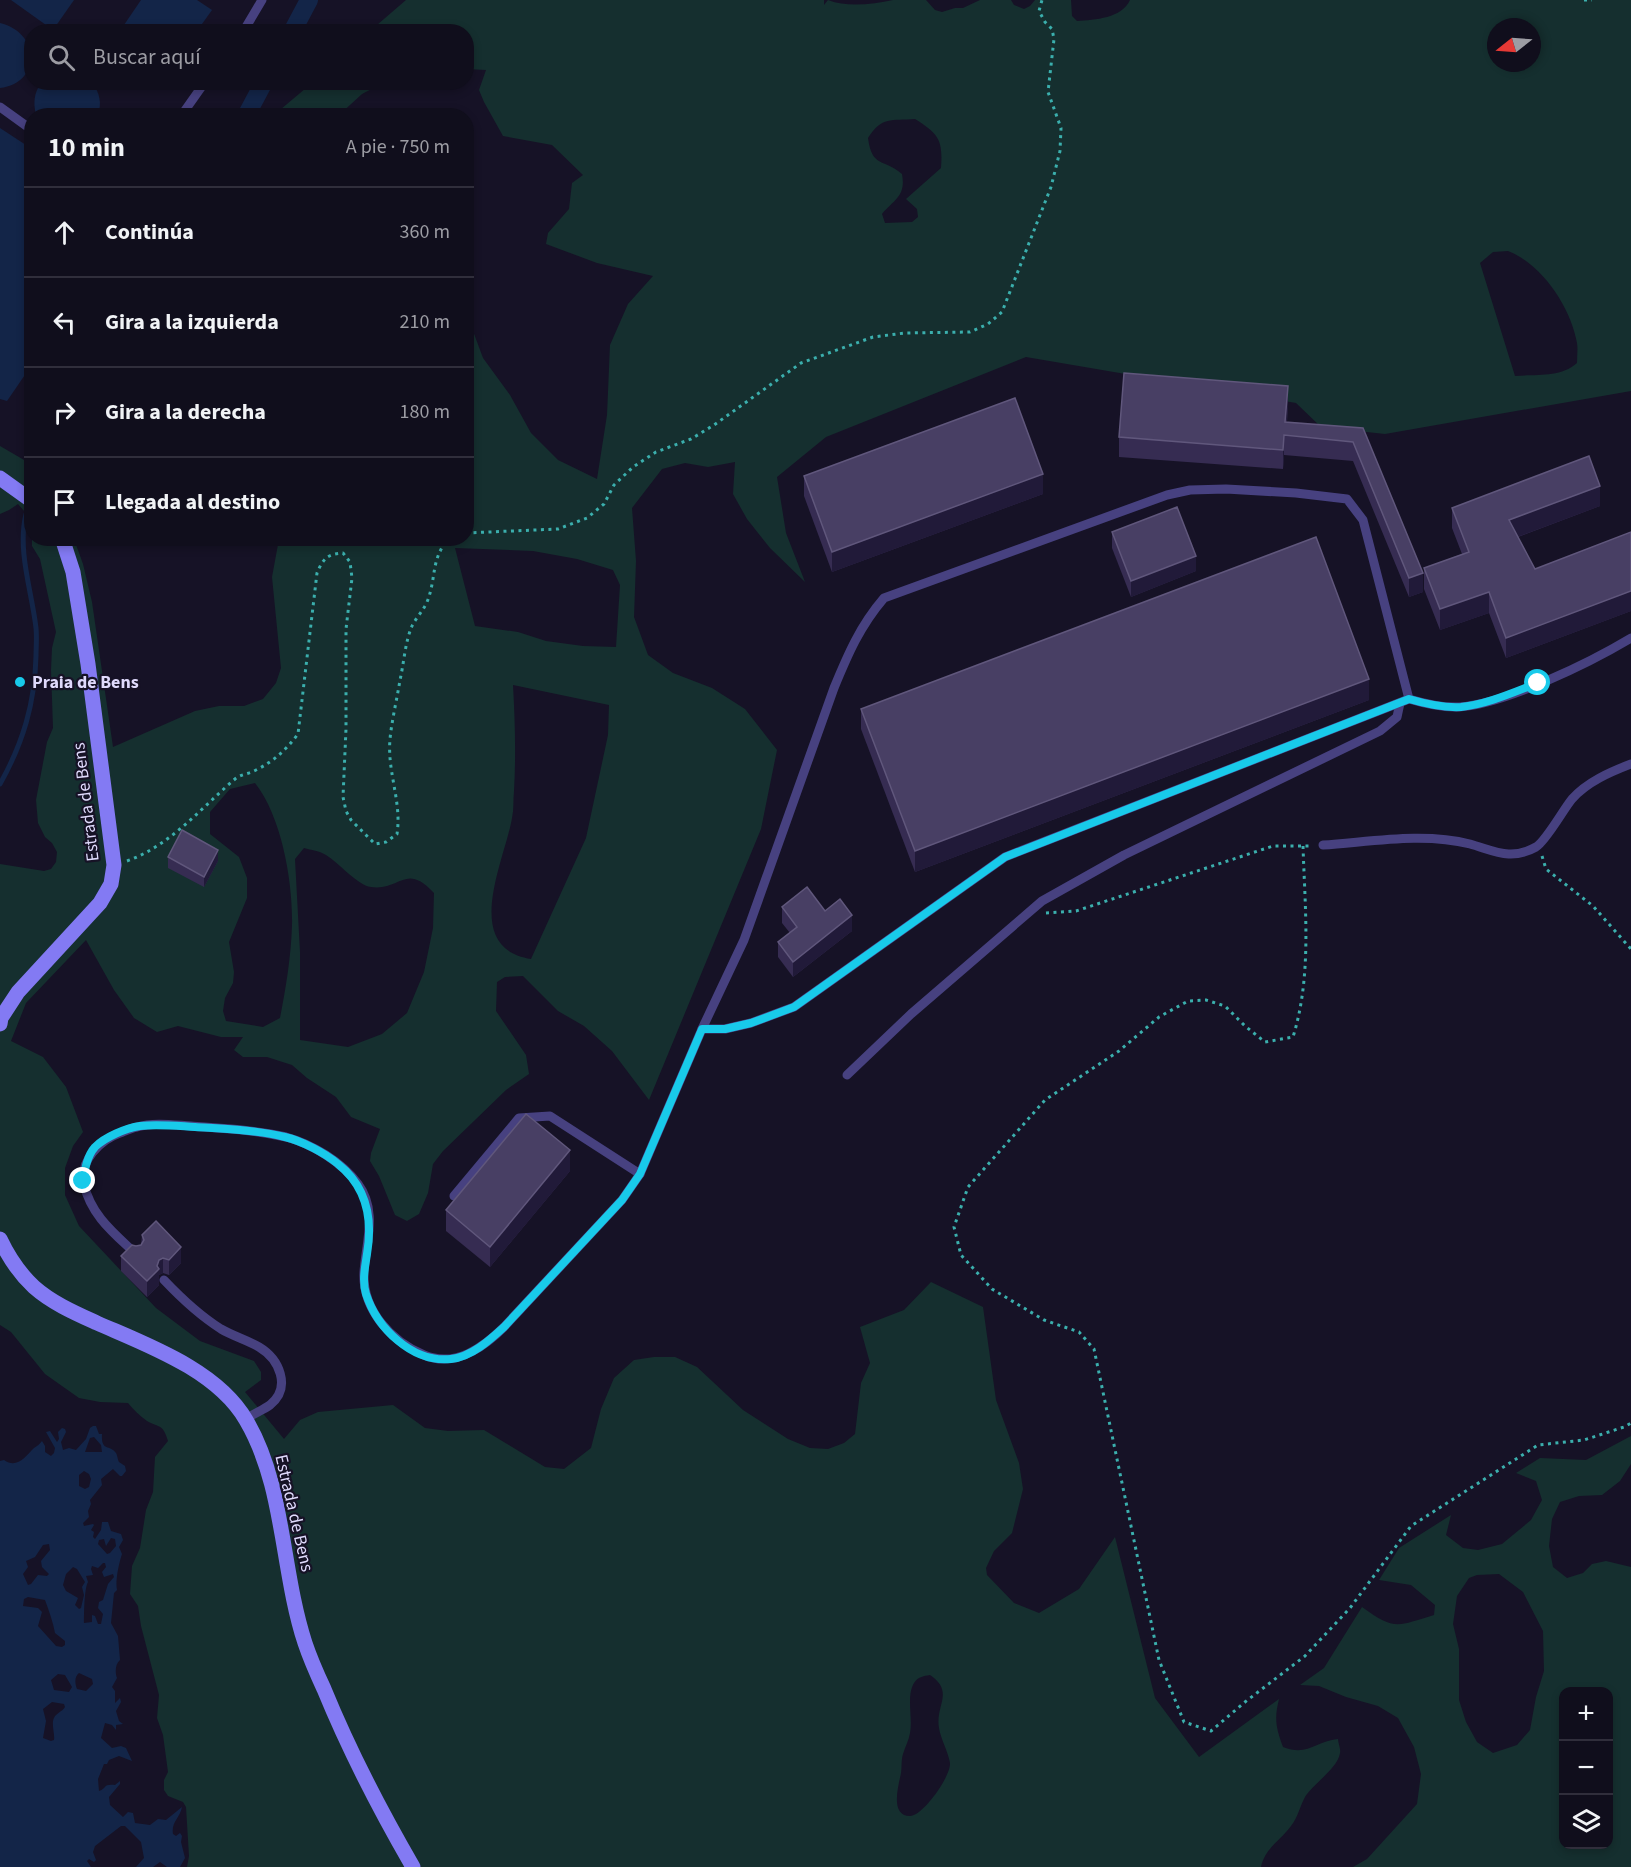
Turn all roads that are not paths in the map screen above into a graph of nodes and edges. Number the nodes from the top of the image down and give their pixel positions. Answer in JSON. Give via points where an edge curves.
{"nodes":[{"id":1,"x":262,"y":0,"type":"edge"},
{"id":2,"x":248,"y":24,"type":"edge"},
{"id":3,"x":200,"y":90,"type":"edge"},
{"id":4,"x":0,"y":107,"type":"edge"},
{"id":5,"x":187,"y":108,"type":"edge"},
{"id":6,"x":24,"y":124,"type":"edge"},
{"id":7,"x":0,"y":478,"type":"edge"},
{"id":8,"x":24,"y":495,"type":"edge"},
{"id":9,"x":65,"y":546,"type":"edge"},
{"id":10,"x":1631,"y":638,"type":"edge"},
{"id":11,"x":1405,"y":701,"type":"junction"},
{"id":12,"x":1631,"y":764,"type":"edge"},
{"id":13,"x":1319,"y":845,"type":"road end"},
{"id":14,"x":0,"y":1024,"type":"edge"},
{"id":15,"x":702,"y":1029,"type":"junction"},
{"id":16,"x":847,"y":1075,"type":"dead end"},
{"id":17,"x":640,"y":1174,"type":"junction"},
{"id":18,"x":454,"y":1196,"type":"edge"},
{"id":19,"x":0,"y":1239,"type":"edge"},
{"id":20,"x":137,"y":1255,"type":"edge"},
{"id":21,"x":164,"y":1280,"type":"dead end"},
{"id":22,"x":246,"y":1419,"type":"junction"},
{"id":23,"x":413,"y":1867,"type":"edge"}],
"edges":[{"from":1,"to":2,"type":"lane"},
{"from":3,"to":5,"type":"lane"},
{"from":4,"to":6,"type":"lane"},
{"from":7,"to":8,"type":"street"},
{"from":9,"to":14,"type":"street","name":"Estrada de Bens","via":[[73,572],[88,664],[114,866],[111,884],[100,903],[18,992]]},
{"from":10,"to":11,"type":"lane","via":[[1500,697],[1461,707]]},
{"from":11,"to":15,"type":"lane","via":[[1005,857],[794,1007],[751,1023]]},
{"from":11,"to":15,"type":"lane","via":[[1363,520],[1347,499],[1296,493],[1190,490],[884,598],[867,618],[846,658],[744,940]]},
{"from":11,"to":16,"type":"lane","via":[[1397,717],[1380,731],[1124,855],[1042,901]]},
{"from":12,"to":13,"type":"lane","via":[[1604,775],[1574,797],[1539,845],[1517,855],[1430,838]]},
{"from":15,"to":17,"type":"lane"},
{"from":17,"to":18,"type":"lane","via":[[550,1116],[519,1118]]},
{"from":17,"to":20,"type":"lane","via":[[622,1200],[504,1327],[470,1353],[451,1359],[429,1357],[406,1347],[374,1314],[364,1272],[370,1233],[368,1209],[358,1185],[338,1163],[287,1137],[230,1129],[138,1126],[95,1147],[83,1181],[89,1204]]},
{"from":19,"to":22,"type":"street","name":"Estrada de Bens","via":[[9,1257],[34,1287],[67,1309],[158,1350],[214,1382]]},
{"from":21,"to":22,"type":"lane","via":[[190,1307],[220,1329],[259,1347],[282,1374],[280,1390],[272,1403]]},
{"from":22,"to":23,"type":"street","name":"Estrada de Bens","via":[[266,1464],[305,1643],[347,1743]]}]}
